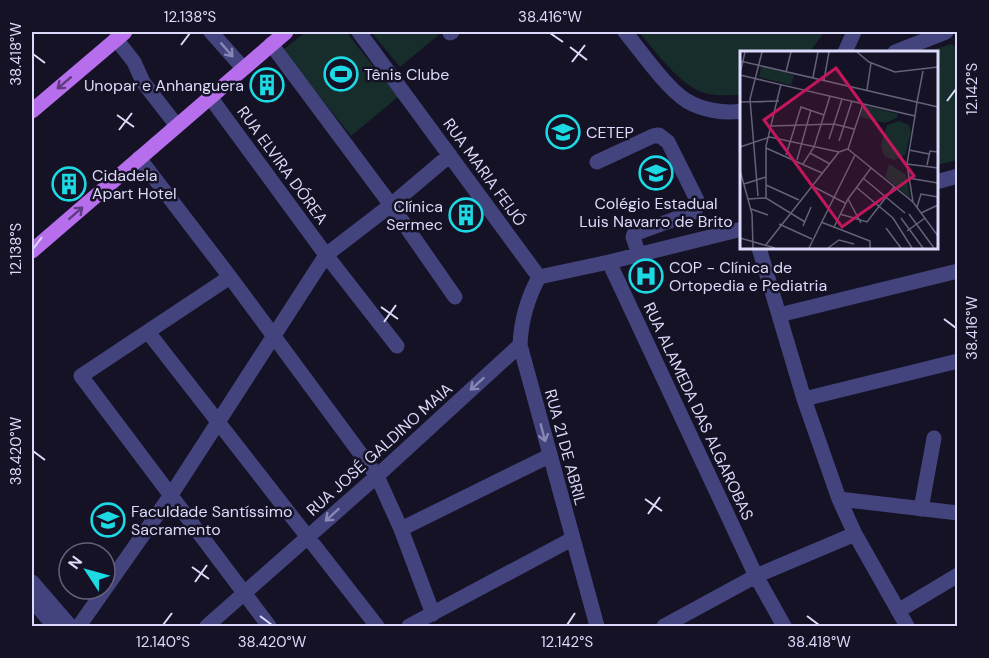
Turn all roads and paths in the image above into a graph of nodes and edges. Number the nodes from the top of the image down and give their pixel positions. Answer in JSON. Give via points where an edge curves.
{"nodes":[{"id":1,"x":211,"y":32,"type":"edge"},
{"id":2,"x":286,"y":32,"type":"edge"},
{"id":3,"x":359,"y":32,"type":"edge"},
{"id":4,"x":625,"y":32,"type":"edge"},
{"id":5,"x":854,"y":32,"type":"edge"},
{"id":6,"x":947,"y":32,"type":"edge"},
{"id":7,"x":121,"y":35,"type":"edge"},
{"id":8,"x":957,"y":36,"type":"edge"},
{"id":9,"x":271,"y":44,"type":"junction"},
{"id":10,"x":845,"y":51,"type":"edge"},
{"id":11,"x":898,"y":51,"type":"edge"},
{"id":12,"x":243,"y":68,"type":"junction"},
{"id":13,"x":210,"y":97,"type":"junction"},
{"id":14,"x":32,"y":111,"type":"edge"},
{"id":15,"x":740,"y":111,"type":"edge"},
{"id":16,"x":177,"y":126,"type":"junction"},
{"id":17,"x":450,"y":155,"type":"junction"},
{"id":18,"x":139,"y":158,"type":"junction"},
{"id":19,"x":597,"y":162,"type":"dead end"},
{"id":20,"x":957,"y":176,"type":"edge"},
{"id":21,"x":938,"y":181,"type":"edge"},
{"id":22,"x":391,"y":205,"type":"junction"},
{"id":23,"x":740,"y":229,"type":"edge"},
{"id":24,"x":759,"y":249,"type":"edge"},
{"id":25,"x":32,"y":251,"type":"edge"},
{"id":26,"x":326,"y":255,"type":"junction"},
{"id":27,"x":639,"y":255,"type":"junction"},
{"id":28,"x":609,"y":262,"type":"junction"},
{"id":29,"x":957,"y":271,"type":"edge"},
{"id":30,"x":230,"y":277,"type":"junction"},
{"id":31,"x":539,"y":277,"type":"junction"},
{"id":32,"x":455,"y":297,"type":"dead end"},
{"id":33,"x":779,"y":315,"type":"junction"},
{"id":34,"x":148,"y":332,"type":"junction"},
{"id":35,"x":273,"y":334,"type":"junction"},
{"id":36,"x":520,"y":345,"type":"junction"},
{"id":37,"x":397,"y":346,"type":"dead end"},
{"id":38,"x":957,"y":361,"type":"edge"},
{"id":39,"x":804,"y":399,"type":"junction"},
{"id":40,"x":217,"y":422,"type":"junction"},
{"id":41,"x":934,"y":438,"type":"dead end"},
{"id":42,"x":549,"y":456,"type":"junction"},
{"id":43,"x":376,"y":476,"type":"junction"},
{"id":44,"x":171,"y":495,"type":"junction"},
{"id":45,"x":838,"y":499,"type":"junction"},
{"id":46,"x":921,"y":509,"type":"junction"},
{"id":47,"x":957,"y":513,"type":"edge"},
{"id":48,"x":400,"y":529,"type":"junction"},
{"id":49,"x":855,"y":534,"type":"junction"},
{"id":50,"x":308,"y":537,"type":"junction"},
{"id":51,"x":572,"y":539,"type":"junction"},
{"id":52,"x":957,"y":575,"type":"edge"},
{"id":53,"x":756,"y":576,"type":"junction"},
{"id":54,"x":32,"y":582,"type":"edge"},
{"id":55,"x":244,"y":593,"type":"junction"},
{"id":56,"x":32,"y":600,"type":"edge"},
{"id":57,"x":898,"y":611,"type":"junction"},
{"id":58,"x":433,"y":614,"type":"junction"},
{"id":59,"x":54,"y":627,"type":"edge"},
{"id":60,"x":70,"y":627,"type":"edge"},
{"id":61,"x":79,"y":627,"type":"edge"},
{"id":62,"x":207,"y":627,"type":"edge"},
{"id":63,"x":269,"y":627,"type":"edge"},
{"id":64,"x":377,"y":627,"type":"edge"},
{"id":65,"x":409,"y":627,"type":"edge"},
{"id":66,"x":597,"y":627,"type":"edge"},
{"id":67,"x":664,"y":627,"type":"edge"},
{"id":68,"x":784,"y":627,"type":"edge"},
{"id":69,"x":907,"y":627,"type":"edge"}],
"edges":[{"from":1,"to":12,"type":"street","one_way":true},
{"from":2,"to":9,"type":"main road"},
{"from":3,"to":17,"type":"street","name":"RUA MARIA FEIJÓ"},
{"from":4,"to":15,"type":"street","via":[[687,101],[718,111]]},
{"from":5,"to":10,"type":"street"},
{"from":6,"to":8,"type":"street"},
{"from":6,"to":11,"type":"street"},
{"from":7,"to":14,"type":"main road","one_way":true},
{"from":7,"to":16,"type":"street","via":[[142,82]]},
{"from":9,"to":12,"type":"main road"},
{"from":9,"to":22,"type":"street"},
{"from":12,"to":13,"type":"main road"},
{"from":13,"to":16,"type":"main road"},
{"from":13,"to":26,"type":"street","name":"RUA ELVIRA DÓREA"},
{"from":16,"to":18,"type":"main road"},
{"from":17,"to":22,"type":"street"},
{"from":17,"to":31,"type":"street","name":"RUA MARIA FEIJÓ"},
{"from":25,"to":18,"type":"main road","one_way":true},
{"from":18,"to":30,"type":"street"},
{"from":19,"to":27,"type":"street","via":[[659,135],[668,142],[697,200],[694,213],[634,234]]},
{"from":20,"to":21,"type":"street"},
{"from":22,"to":26,"type":"street"},
{"from":22,"to":32,"type":"street"},
{"from":23,"to":27,"type":"street"},
{"from":24,"to":33,"type":"street"},
{"from":26,"to":35,"type":"street"},
{"from":26,"to":37,"type":"street","name":"RUA ELVIRA DÓREA"},
{"from":27,"to":28,"type":"street"},
{"from":28,"to":31,"type":"street"},
{"from":28,"to":53,"type":"street","name":"RUA ALAMEDA DAS ALGAROBAS"},
{"from":29,"to":33,"type":"street"},
{"from":30,"to":34,"type":"street"},
{"from":30,"to":35,"type":"street"},
{"from":31,"to":36,"type":"street","name":"RUA 21 DE ABRIL","via":[[524,311]]},
{"from":33,"to":39,"type":"street"},
{"from":34,"to":40,"type":"street"},
{"from":34,"to":44,"type":"street","via":[[81,376]]},
{"from":35,"to":40,"type":"street"},
{"from":35,"to":43,"type":"street"},
{"from":36,"to":42,"type":"street","name":"RUA 21 DE ABRIL","one_way":true},
{"from":36,"to":43,"type":"street","name":"RUA JOSÉ GALDINO MAIA","one_way":true},
{"from":38,"to":39,"type":"street"},
{"from":39,"to":45,"type":"street"},
{"from":40,"to":44,"type":"street"},
{"from":40,"to":50,"type":"street"},
{"from":41,"to":46,"type":"street"},
{"from":42,"to":48,"type":"street"},
{"from":42,"to":51,"type":"street","name":"RUA 21 DE ABRIL"},
{"from":43,"to":48,"type":"street"},
{"from":43,"to":50,"type":"street","name":"RUA JOSÉ GALDINO MAIA","one_way":true},
{"from":44,"to":55,"type":"street"},
{"from":44,"to":61,"type":"street"},
{"from":45,"to":46,"type":"street"},
{"from":45,"to":49,"type":"street"},
{"from":46,"to":47,"type":"street"},
{"from":48,"to":58,"type":"street"},
{"from":49,"to":53,"type":"street"},
{"from":49,"to":57,"type":"street"},
{"from":50,"to":55,"type":"street","name":"RUA JOSÉ GALDINO MAIA"},
{"from":50,"to":64,"type":"street"},
{"from":51,"to":58,"type":"street"},
{"from":51,"to":66,"type":"street","name":"RUA 21 DE ABRIL"},
{"from":52,"to":57,"type":"street"},
{"from":53,"to":67,"type":"street"},
{"from":53,"to":68,"type":"street","name":"RUA ALAMEDA DAS ALGAROBAS"},
{"from":54,"to":60,"type":"street"},
{"from":55,"to":62,"type":"street","name":"RUA JOSÉ GALDINO MAIA"},
{"from":55,"to":63,"type":"street"},
{"from":56,"to":59,"type":"street"},
{"from":57,"to":69,"type":"street"},
{"from":58,"to":65,"type":"street"}]}
